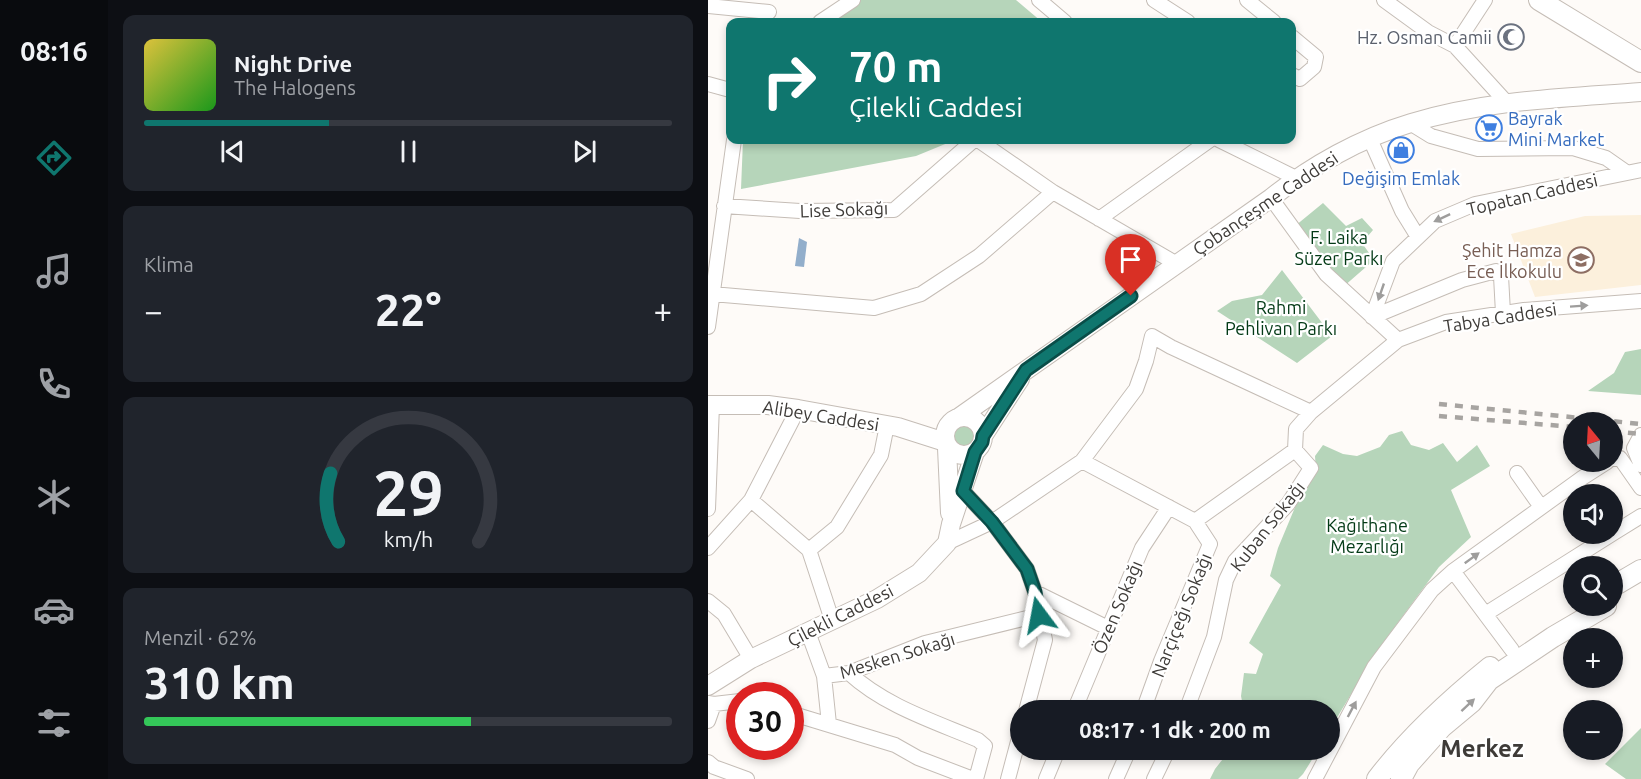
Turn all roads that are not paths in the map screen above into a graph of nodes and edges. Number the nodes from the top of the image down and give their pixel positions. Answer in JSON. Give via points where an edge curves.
{"nodes":[{"id":1,"x":756,"y":0,"type":"edge"},
{"id":2,"x":853,"y":0,"type":"edge"},
{"id":3,"x":1039,"y":0,"type":"edge"},
{"id":4,"x":1154,"y":0,"type":"edge"},
{"id":5,"x":1247,"y":0,"type":"edge"},
{"id":6,"x":1384,"y":0,"type":"edge"},
{"id":7,"x":1485,"y":0,"type":"edge"},
{"id":8,"x":1539,"y":0,"type":"edge"},
{"id":9,"x":708,"y":6,"type":"edge"},
{"id":10,"x":768,"y":17,"type":"edge"},
{"id":11,"x":826,"y":18,"type":"edge"},
{"id":12,"x":1060,"y":18,"type":"edge"},
{"id":13,"x":1182,"y":18,"type":"edge"},
{"id":14,"x":1269,"y":18,"type":"edge"},
{"id":15,"x":1296,"y":40,"type":"edge"},
{"id":16,"x":1455,"y":46,"type":"junction"},
{"id":17,"x":1641,"y":62,"type":"edge"},
{"id":18,"x":1296,"y":77,"type":"edge"},
{"id":19,"x":708,"y":84,"type":"edge"},
{"id":20,"x":726,"y":89,"type":"edge"},
{"id":21,"x":1641,"y":92,"type":"edge"},
{"id":22,"x":1507,"y":103,"type":"junction"},
{"id":23,"x":1410,"y":123,"type":"junction"},
{"id":24,"x":1370,"y":139,"type":"junction"},
{"id":25,"x":734,"y":144,"type":"edge"},
{"id":26,"x":971,"y":144,"type":"edge"},
{"id":27,"x":982,"y":144,"type":"edge"},
{"id":28,"x":1204,"y":144,"type":"edge"},
{"id":29,"x":1227,"y":144,"type":"edge"},
{"id":30,"x":1635,"y":173,"type":"edge"},
{"id":31,"x":1296,"y":178,"type":"junction"},
{"id":32,"x":1053,"y":192,"type":"junction"},
{"id":33,"x":1271,"y":198,"type":"junction"},
{"id":34,"x":724,"y":206,"type":"junction"},
{"id":35,"x":1099,"y":219,"type":"junction"},
{"id":36,"x":1418,"y":237,"type":"junction"},
{"id":37,"x":713,"y":250,"type":"edge"},
{"id":38,"x":1177,"y":264,"type":"junction"},
{"id":39,"x":711,"y":294,"type":"junction"},
{"id":40,"x":1641,"y":301,"type":"edge"},
{"id":41,"x":1503,"y":313,"type":"junction"},
{"id":42,"x":1372,"y":317,"type":"junction"},
{"id":43,"x":708,"y":325,"type":"edge"},
{"id":44,"x":1398,"y":339,"type":"junction"},
{"id":45,"x":1026,"y":370,"type":"junction"},
{"id":46,"x":710,"y":405,"type":"edge"},
{"id":47,"x":798,"y":409,"type":"junction"},
{"id":48,"x":1311,"y":412,"type":"junction"},
{"id":49,"x":955,"y":419,"type":"junction"},
{"id":50,"x":892,"y":426,"type":"junction"},
{"id":51,"x":1641,"y":435,"type":"edge"},
{"id":52,"x":979,"y":444,"type":"junction"},
{"id":53,"x":946,"y":445,"type":"junction"},
{"id":54,"x":1295,"y":450,"type":"junction"},
{"id":55,"x":1082,"y":460,"type":"junction"},
{"id":56,"x":1641,"y":465,"type":"edge"},
{"id":57,"x":1623,"y":466,"type":"edge"},
{"id":58,"x":1592,"y":472,"type":"edge"},
{"id":59,"x":1517,"y":473,"type":"dead end"},
{"id":60,"x":1641,"y":488,"type":"edge"},
{"id":61,"x":963,"y":491,"type":"junction"},
{"id":62,"x":751,"y":500,"type":"junction"},
{"id":63,"x":1169,"y":507,"type":"junction"},
{"id":64,"x":1541,"y":507,"type":"junction"},
{"id":65,"x":708,"y":509,"type":"edge"},
{"id":66,"x":1641,"y":516,"type":"edge"},
{"id":67,"x":1195,"y":521,"type":"junction"},
{"id":68,"x":992,"y":522,"type":"junction"},
{"id":69,"x":951,"y":524,"type":"junction"},
{"id":70,"x":1623,"y":527,"type":"edge"},
{"id":71,"x":947,"y":543,"type":"junction"},
{"id":72,"x":1596,"y":544,"type":"edge"},
{"id":73,"x":708,"y":548,"type":"edge"},
{"id":74,"x":809,"y":550,"type":"junction"},
{"id":75,"x":1641,"y":570,"type":"edge"},
{"id":76,"x":1453,"y":571,"type":"junction"},
{"id":77,"x":1623,"y":581,"type":"edge"},
{"id":78,"x":1641,"y":585,"type":"edge"},
{"id":79,"x":1035,"y":592,"type":"junction"},
{"id":80,"x":1623,"y":596,"type":"edge"},
{"id":81,"x":708,"y":601,"type":"edge"},
{"id":82,"x":1487,"y":613,"type":"junction"},
{"id":83,"x":1039,"y":615,"type":"junction"},
{"id":84,"x":1565,"y":616,"type":"edge"},
{"id":85,"x":1589,"y":616,"type":"edge"},
{"id":86,"x":832,"y":620,"type":"junction"},
{"id":87,"x":1108,"y":628,"type":"junction"},
{"id":88,"x":808,"y":632,"type":"junction"},
{"id":89,"x":1512,"y":650,"type":"junction"},
{"id":90,"x":751,"y":660,"type":"junction"},
{"id":91,"x":849,"y":673,"type":"junction"},
{"id":92,"x":824,"y":676,"type":"junction"},
{"id":93,"x":708,"y":686,"type":"edge"},
{"id":94,"x":1029,"y":700,"type":"edge"},
{"id":95,"x":1079,"y":700,"type":"edge"},
{"id":96,"x":1147,"y":700,"type":"edge"},
{"id":97,"x":1190,"y":700,"type":"edge"},
{"id":98,"x":726,"y":702,"type":"edge"},
{"id":99,"x":711,"y":703,"type":"edge"},
{"id":100,"x":804,"y":717,"type":"edge"},
{"id":101,"x":708,"y":721,"type":"edge"},
{"id":102,"x":828,"y":724,"type":"junction"},
{"id":103,"x":1013,"y":760,"type":"edge"},
{"id":104,"x":1054,"y":760,"type":"edge"},
{"id":105,"x":1124,"y":760,"type":"edge"},
{"id":106,"x":1163,"y":760,"type":"edge"},
{"id":107,"x":708,"y":762,"type":"edge"},
{"id":108,"x":747,"y":779,"type":"edge"},
{"id":109,"x":974,"y":779,"type":"edge"},
{"id":110,"x":1008,"y":779,"type":"edge"},
{"id":111,"x":1046,"y":779,"type":"edge"},
{"id":112,"x":1116,"y":779,"type":"edge"},
{"id":113,"x":1154,"y":779,"type":"edge"},
{"id":114,"x":1315,"y":779,"type":"edge"},
{"id":115,"x":1377,"y":779,"type":"edge"},
{"id":116,"x":1401,"y":779,"type":"edge"}],
"edges":[{"from":1,"to":10,"type":"street"},
{"from":2,"to":11,"type":"street"},
{"from":3,"to":12,"type":"street"},
{"from":4,"to":13,"type":"street"},
{"from":5,"to":14,"type":"street"},
{"from":6,"to":16,"type":"street"},
{"from":7,"to":16,"type":"street"},
{"from":8,"to":17,"type":"main road"},
{"from":9,"to":10,"type":"street"},
{"from":15,"to":18,"type":"street","via":[[1316,57],[1314,67],[1300,79]]},
{"from":16,"to":22,"type":"street"},
{"from":19,"to":20,"type":"street"},
{"from":21,"to":22,"type":"street","name":"Çobançeşme Caddesi"},
{"from":22,"to":23,"type":"street","name":"Çobançeşme Caddesi"},
{"from":23,"to":24,"type":"street","name":"Çobançeşme Caddesi"},
{"from":23,"to":30,"type":"street","via":[[1431,136],[1478,149],[1573,148],[1606,158]]},
{"from":24,"to":31,"type":"street","name":"Çobançeşme Caddesi"},
{"from":24,"to":36,"type":"street"},
{"from":25,"to":34,"type":"street"},
{"from":26,"to":34,"type":"street","name":"Lise Sokağı","via":[[894,210],[800,211]]},
{"from":27,"to":32,"type":"street","name":"Lise Sokağı"},
{"from":28,"to":35,"type":"street"},
{"from":29,"to":31,"type":"street"},
{"from":30,"to":36,"type":"street","name":"Topatan Caddesi","one_way":true,"via":[[1475,204],[1435,221]]},
{"from":31,"to":33,"type":"street","name":"Çobançeşme Caddesi"},
{"from":32,"to":35,"type":"street","name":"Lise Sokağı"},
{"from":32,"to":39,"type":"street","via":[[979,256],[921,294],[874,308]]},
{"from":33,"to":38,"type":"street","name":"Çobançeşme Caddesi"},
{"from":33,"to":42,"type":"street","via":[[1326,274]]},
{"from":34,"to":37,"type":"street"},
{"from":35,"to":38,"type":"street","name":"Lise Sokağı"},
{"from":36,"to":42,"type":"street","name":"Topatan Caddesi","one_way":true,"via":[[1393,261]]},
{"from":37,"to":39,"type":"street"},
{"from":38,"to":45,"type":"street","name":"Çobançeşme Caddesi"},
{"from":39,"to":43,"type":"street"},
{"from":41,"to":40,"type":"street","name":"Tabya Caddesi","one_way":true},
{"from":41,"to":42,"type":"street","via":[[1501,276],[1496,271],[1462,280]]},
{"from":41,"to":44,"type":"street","name":"Tabya Caddesi","via":[[1446,322]]},
{"from":42,"to":44,"type":"street"},
{"from":44,"to":48,"type":"street","name":"Tabya Caddesi"},
{"from":45,"to":49,"type":"street","name":"Çobançeşme Caddesi"},
{"from":45,"to":52,"type":"street","name":"Çobançeşme Caddesi"},
{"from":46,"to":47,"type":"street","name":"Alibey Caddesi"},
{"from":46,"to":65,"type":"street"},
{"from":47,"to":50,"type":"street","name":"Alibey Caddesi"},
{"from":47,"to":62,"type":"street"},
{"from":48,"to":54,"type":"street","name":"Tabya Caddesi","via":[[1296,429]]},
{"from":48,"to":55,"type":"street","via":[[1152,336],[1136,389]]},
{"from":49,"to":50,"type":"street","name":"Alibey Caddesi"},
{"from":49,"to":52,"type":"street","via":[[970,418],[980,425]]},
{"from":49,"to":53,"type":"street","via":[[945,430]]},
{"from":50,"to":53,"type":"street","name":"Alibey Caddesi"},
{"from":50,"to":74,"type":"street","via":[[881,455],[837,527]]},
{"from":51,"to":56,"type":"street","via":[[1634,448]]},
{"from":52,"to":53,"type":"street","via":[[963,456]]},
{"from":52,"to":61,"type":"street"},
{"from":53,"to":69,"type":"street"},
{"from":54,"to":67,"type":"street"},
{"from":54,"to":97,"type":"street","name":"Kuban Sokağı","via":[[1311,468],[1288,504],[1235,561],[1226,580],[1214,637]]},
{"from":55,"to":63,"type":"street"},
{"from":55,"to":68,"type":"street"},
{"from":57,"to":60,"type":"street"},
{"from":58,"to":64,"type":"street"},
{"from":59,"to":64,"type":"street"},
{"from":61,"to":68,"type":"street"},
{"from":61,"to":69,"type":"street"},
{"from":62,"to":73,"type":"street"},
{"from":62,"to":74,"type":"street"},
{"from":63,"to":67,"type":"street"},
{"from":63,"to":87,"type":"street","name":"Özen Sokağı","via":[[1142,548]]},
{"from":76,"to":64,"type":"street","one_way":true},
{"from":66,"to":70,"type":"street"},
{"from":67,"to":96,"type":"street","name":"Narçiçeğı Sokağı","via":[[1210,544]]},
{"from":68,"to":71,"type":"street"},
{"from":68,"to":79,"type":"street","via":[[1027,569]]},
{"from":69,"to":71,"type":"street"},
{"from":71,"to":86,"type":"street","name":"Çilekli Caddesi","via":[[919,573]]},
{"from":72,"to":82,"type":"street"},
{"from":74,"to":86,"type":"street"},
{"from":75,"to":77,"type":"main road"},
{"from":76,"to":82,"type":"street"},
{"from":114,"to":76,"type":"street","one_way":true,"via":[[1374,667],[1421,603]]},
{"from":78,"to":80,"type":"main road"},
{"from":79,"to":83,"type":"street"},
{"from":79,"to":87,"type":"street"},
{"from":81,"to":90,"type":"street","via":[[724,614]]},
{"from":82,"to":89,"type":"street"},
{"from":83,"to":91,"type":"street","name":"Mesken Sokağı","via":[[925,643]]},
{"from":83,"to":94,"type":"street","via":[[1045,640]]},
{"from":84,"to":89,"type":"main road"},
{"from":116,"to":85,"type":"main road","one_way":true,"via":[[1409,764],[1489,680]]},
{"from":86,"to":88,"type":"street","name":"Çilekli Caddesi"},
{"from":87,"to":95,"type":"street","name":"Özen Sokağı"},
{"from":88,"to":90,"type":"street","name":"Çilekli Caddesi"},
{"from":88,"to":92,"type":"street"},
{"from":89,"to":115,"type":"main road","via":[[1460,691],[1399,750]]},
{"from":90,"to":93,"type":"street","name":"Çilekli Caddesi"},
{"from":91,"to":92,"type":"street","name":"Mesken Sokağı"},
{"from":91,"to":109,"type":"street","via":[[893,705],[978,740],[984,746]]},
{"from":92,"to":102,"type":"street"},
{"from":98,"to":99,"type":"street"},
{"from":99,"to":101,"type":"street"},
{"from":100,"to":102,"type":"street"},
{"from":102,"to":109,"type":"street","via":[[895,745]]},
{"from":103,"to":110,"type":"street"},
{"from":104,"to":111,"type":"street"},
{"from":105,"to":112,"type":"street"},
{"from":106,"to":113,"type":"street"},
{"from":107,"to":108,"type":"street"}]}
